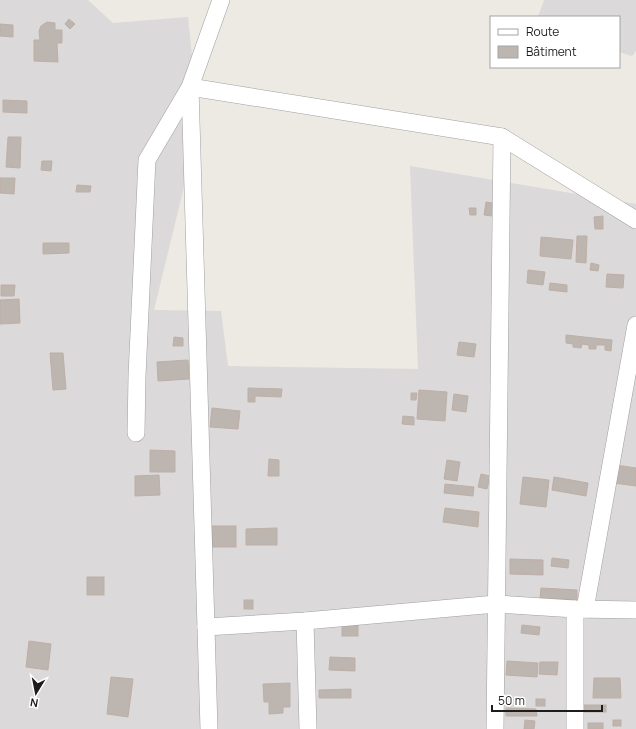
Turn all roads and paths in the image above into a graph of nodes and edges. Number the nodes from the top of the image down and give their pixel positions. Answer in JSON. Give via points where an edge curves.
{"nodes":[{"id":1,"x":221,"y":0,"type":"edge"},
{"id":2,"x":190,"y":87,"type":"junction"},
{"id":3,"x":502,"y":138,"type":"junction"},
{"id":4,"x":636,"y":220,"type":"edge"},
{"id":5,"x":636,"y":325,"type":"edge"},
{"id":6,"x":136,"y":433,"type":"dead end"},
{"id":7,"x":496,"y":604,"type":"junction"},
{"id":8,"x":580,"y":609,"type":"junction"},
{"id":9,"x":636,"y":610,"type":"edge"},
{"id":10,"x":305,"y":621,"type":"junction"},
{"id":11,"x":206,"y":627,"type":"junction"},
{"id":12,"x":209,"y":729,"type":"edge"},
{"id":13,"x":308,"y":729,"type":"edge"},
{"id":14,"x":494,"y":729,"type":"edge"},
{"id":15,"x":576,"y":729,"type":"edge"}],
"edges":[{"from":1,"to":2,"type":"street"},
{"from":2,"to":3,"type":"street"},
{"from":2,"to":6,"type":"street","via":[[148,160]]},
{"from":2,"to":11,"type":"street"},
{"from":3,"to":4,"type":"street"},
{"from":3,"to":7,"type":"street"},
{"from":5,"to":8,"type":"street"},
{"from":7,"to":8,"type":"street"},
{"from":7,"to":10,"type":"street"},
{"from":7,"to":14,"type":"street"},
{"from":8,"to":9,"type":"street"},
{"from":8,"to":15,"type":"street"},
{"from":10,"to":11,"type":"street"},
{"from":10,"to":13,"type":"street"},
{"from":11,"to":12,"type":"street"}]}
